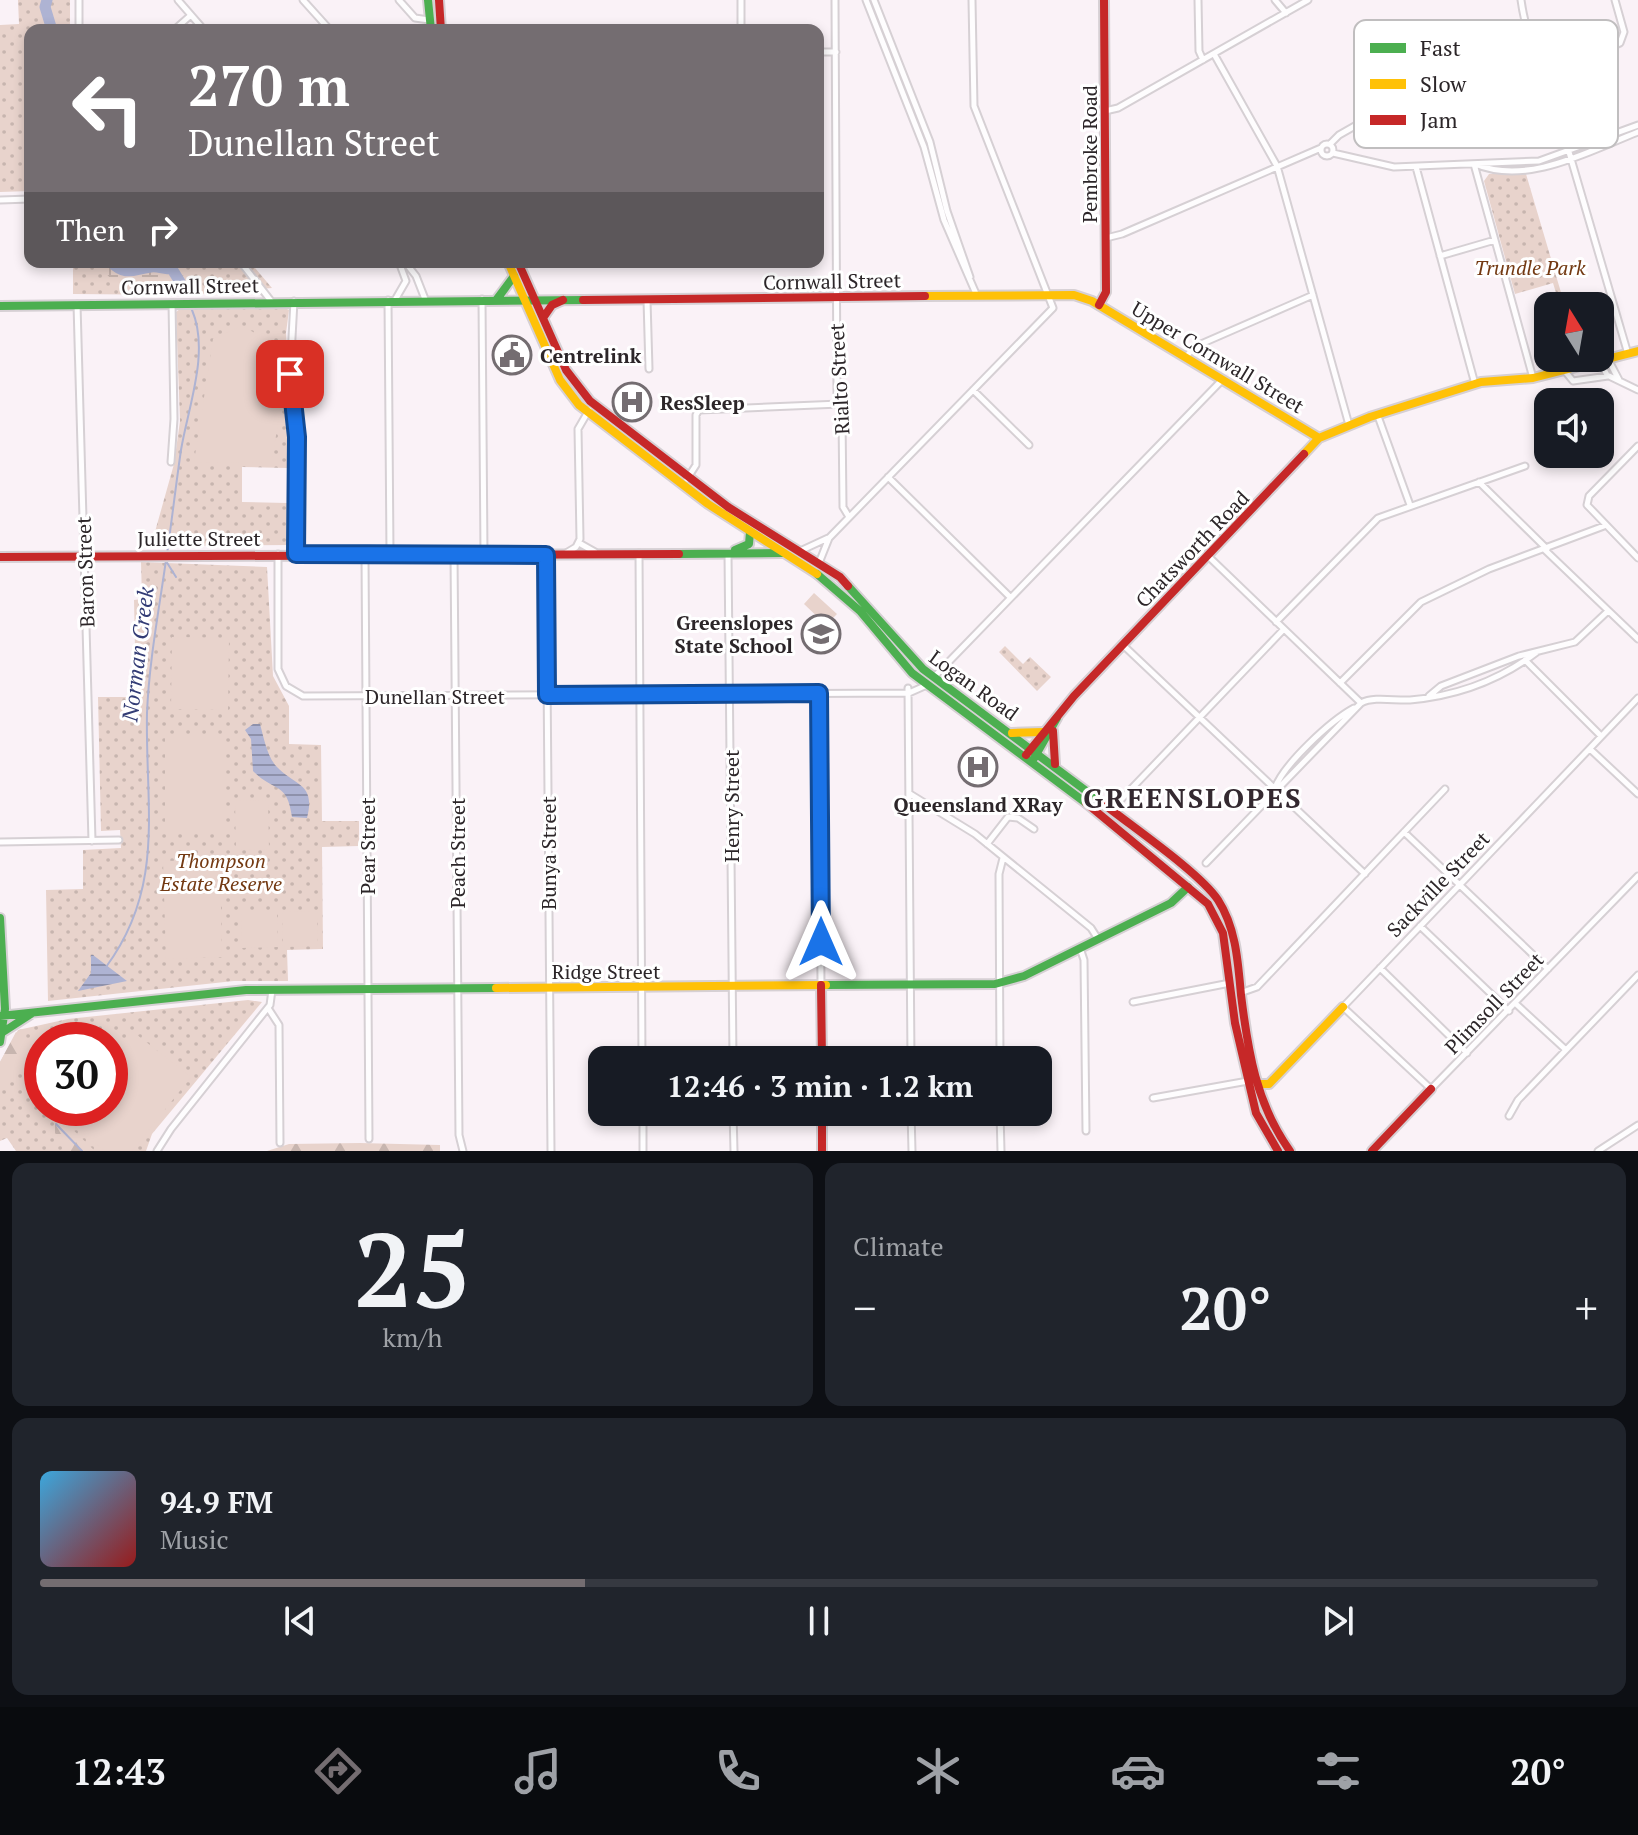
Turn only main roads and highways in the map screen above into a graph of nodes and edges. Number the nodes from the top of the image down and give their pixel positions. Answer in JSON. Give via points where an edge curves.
{"nodes":[{"id":1,"x":428,"y":0,"type":"edge"},
{"id":2,"x":439,"y":0,"type":"edge"},
{"id":3,"x":1104,"y":0,"type":"edge"},
{"id":4,"x":430,"y":24,"type":"edge"},
{"id":5,"x":441,"y":24,"type":"edge"},
{"id":6,"x":511,"y":268,"type":"edge"},
{"id":7,"x":521,"y":268,"type":"edge"},
{"id":8,"x":514,"y":276,"type":"junction"},
{"id":9,"x":524,"y":298,"type":"junction"},
{"id":10,"x":534,"y":298,"type":"junction"},
{"id":11,"x":497,"y":299,"type":"junction"},
{"id":12,"x":563,"y":300,"type":"junction"},
{"id":13,"x":1099,"y":305,"type":"junction"},
{"id":14,"x":0,"y":306,"type":"edge"},
{"id":15,"x":543,"y":318,"type":"junction"},
{"id":16,"x":1638,"y":351,"type":"edge"},
{"id":17,"x":1401,"y":409,"type":"junction"},
{"id":18,"x":1363,"y":422,"type":"junction"},
{"id":19,"x":1319,"y":438,"type":"junction"},
{"id":20,"x":685,"y":481,"type":"junction"},
{"id":21,"x":750,"y":532,"type":"junction"},
{"id":22,"x":731,"y":551,"type":"junction"},
{"id":23,"x":784,"y":553,"type":"junction"},
{"id":24,"x":0,"y":557,"type":"edge"},
{"id":25,"x":931,"y":681,"type":"junction"},
{"id":26,"x":1048,"y":731,"type":"junction"},
{"id":27,"x":1012,"y":733,"type":"junction"},
{"id":28,"x":1032,"y":754,"type":"junction"},
{"id":29,"x":1055,"y":764,"type":"junction"},
{"id":30,"x":1191,"y":874,"type":"junction"},
{"id":31,"x":1188,"y":887,"type":"junction"},
{"id":32,"x":0,"y":918,"type":"edge"},
{"id":33,"x":1240,"y":982,"type":"junction"},
{"id":34,"x":1230,"y":983,"type":"junction"},
{"id":35,"x":821,"y":985,"type":"junction"},
{"id":36,"x":1,"y":988,"type":"edge"},
{"id":37,"x":1343,"y":1007,"type":"road end"},
{"id":38,"x":31,"y":1014,"type":"junction"},
{"id":39,"x":2,"y":1016,"type":"edge"},
{"id":40,"x":3,"y":1032,"type":"junction"},
{"id":41,"x":0,"y":1042,"type":"edge"},
{"id":42,"x":822,"y":1046,"type":"edge"},
{"id":43,"x":1248,"y":1081,"type":"junction"},
{"id":44,"x":1258,"y":1084,"type":"junction"},
{"id":45,"x":1431,"y":1089,"type":"road end"},
{"id":46,"x":822,"y":1126,"type":"edge"},
{"id":47,"x":822,"y":1151,"type":"edge"},
{"id":48,"x":1278,"y":1151,"type":"edge"},
{"id":49,"x":1290,"y":1151,"type":"edge"},
{"id":50,"x":1372,"y":1151,"type":"edge"}],
"edges":[{"from":1,"to":4,"type":"main road"},
{"from":2,"to":5,"type":"main road"},
{"from":3,"to":13,"type":"main road","name":"Pembroke Road","via":[[1106,292]]},
{"from":6,"to":8,"type":"main road","name":"Logan Road"},
{"from":7,"to":10,"type":"main road","name":"Logan Road"},
{"from":8,"to":9,"type":"main road","name":"Logan Road"},
{"from":8,"to":11,"type":"main road"},
{"from":9,"to":10,"type":"main road"},
{"from":9,"to":11,"type":"main road","name":"Cornwall Street"},
{"from":9,"to":20,"type":"main road","name":"Logan Road","via":[[560,380],[587,412]]},
{"from":10,"to":12,"type":"main road"},
{"from":10,"to":15,"type":"main road","name":"Logan Road"},
{"from":11,"to":14,"type":"main road","name":"Cornwall Street"},
{"from":12,"to":13,"type":"main road","name":"Cornwall Street","via":[[1049,295],[1079,296]]},
{"from":12,"to":15,"type":"main road"},
{"from":13,"to":19,"type":"main road","name":"Upper Cornwall Street"},
{"from":15,"to":20,"type":"main road","name":"Logan Road","via":[[570,376],[594,404]]},
{"from":16,"to":17,"type":"main road","name":"Chatsworth Road","via":[[1533,378],[1475,384]]},
{"from":17,"to":18,"type":"main road","name":"Chatsworth Road"},
{"from":17,"to":18,"type":"main road","name":"Chatsworth Road"},
{"from":18,"to":19,"type":"main road","name":"Chatsworth Road"},
{"from":19,"to":26,"type":"main road","name":"Chatsworth Road"},
{"from":20,"to":21,"type":"main road","name":"Logan Road"},
{"from":20,"to":25,"type":"main road","name":"Logan Road","via":[[854,589]]},
{"from":21,"to":22,"type":"main road","via":[[749,544]]},
{"from":21,"to":23,"type":"main road","name":"Logan Road"},
{"from":22,"to":23,"type":"main road","name":"Juliette Street"},
{"from":22,"to":24,"type":"main road","name":"Juliette Street"},
{"from":23,"to":25,"type":"main road","name":"Logan Road","via":[[846,597],[912,673]]},
{"from":25,"to":27,"type":"main road","name":"Logan Road"},
{"from":25,"to":28,"type":"main road","name":"Logan Road"},
{"from":26,"to":27,"type":"main road"},
{"from":26,"to":28,"type":"main road","name":"Chatsworth Road"},
{"from":26,"to":29,"type":"main road"},
{"from":27,"to":28,"type":"main road","name":"Logan Road"},
{"from":28,"to":29,"type":"main road","name":"Logan Road"},
{"from":28,"to":31,"type":"main road","name":"Logan Road"},
{"from":29,"to":30,"type":"main road","name":"Logan Road"},
{"from":30,"to":31,"type":"main road"},
{"from":30,"to":33,"type":"main road","name":"Logan Road","via":[[1227,914]]},
{"from":31,"to":34,"type":"main road","name":"Logan Road","via":[[1208,904],[1219,923]]},
{"from":31,"to":35,"type":"main road","name":"Ridge Street","via":[[1177,900],[1000,983]]},
{"from":32,"to":36,"type":"main road"},
{"from":33,"to":34,"type":"main road"},
{"from":33,"to":44,"type":"main road","name":"Logan Road"},
{"from":34,"to":43,"type":"main road","name":"Logan Road"},
{"from":35,"to":38,"type":"main road","name":"Ridge Street","via":[[216,992]]},
{"from":35,"to":42,"type":"main road"},
{"from":36,"to":39,"type":"main road"},
{"from":37,"to":44,"type":"main road","name":"Sackville Street","via":[[1269,1084]]},
{"from":38,"to":39,"type":"main road","name":"Ridge Street"},
{"from":38,"to":40,"type":"main road"},
{"from":39,"to":40,"type":"main road"},
{"from":40,"to":41,"type":"main road"},
{"from":43,"to":44,"type":"main road"},
{"from":43,"to":48,"type":"main road","name":"Logan Road","via":[[1260,1124]]},
{"from":44,"to":49,"type":"main road","name":"Logan Road","via":[[1268,1120]]},
{"from":45,"to":50,"type":"main road","name":"Plimsoll Street"},
{"from":46,"to":47,"type":"main road"}]}
